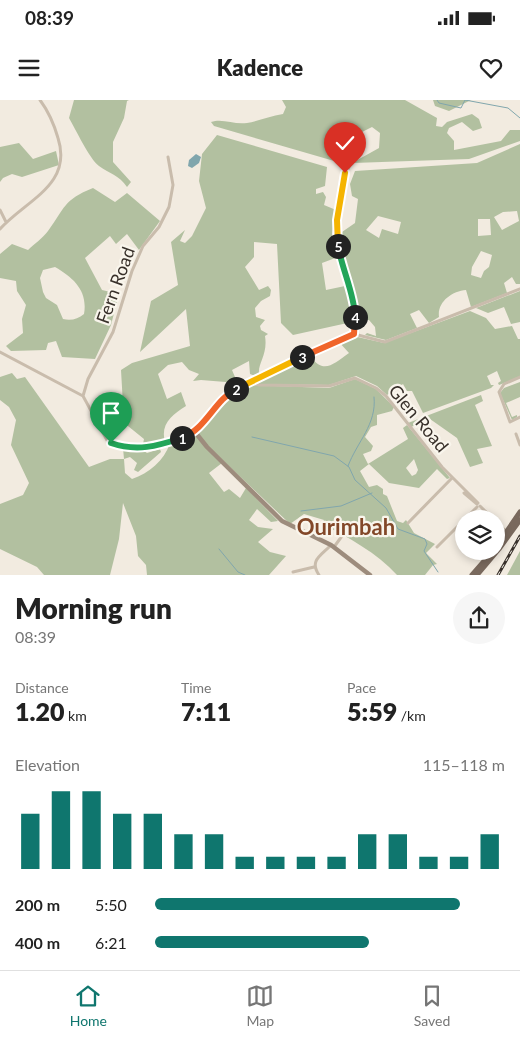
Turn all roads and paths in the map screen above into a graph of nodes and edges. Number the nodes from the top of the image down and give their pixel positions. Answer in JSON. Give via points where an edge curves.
{"nodes":[{"id":1,"x":40,"y":100,"type":"edge"},
{"id":2,"x":168,"y":157,"type":"dead end"},
{"id":3,"x":351,"y":163,"type":"dead end"},
{"id":4,"x":0,"y":210,"type":"edge"},
{"id":5,"x":6,"y":222,"type":"junction"},
{"id":6,"x":0,"y":229,"type":"edge"},
{"id":7,"x":520,"y":289,"type":"edge"},
{"id":8,"x":354,"y":334,"type":"junction"},
{"id":9,"x":0,"y":352,"type":"edge"},
{"id":10,"x":520,"y":377,"type":"edge"},
{"id":11,"x":251,"y":382,"type":"junction"},
{"id":12,"x":83,"y":396,"type":"junction"},
{"id":13,"x":520,"y":418,"type":"edge"},
{"id":14,"x":195,"y":432,"type":"junction"},
{"id":15,"x":516,"y":434,"type":"dead end"},
{"id":16,"x":520,"y":445,"type":"edge"},
{"id":17,"x":452,"y":478,"type":"junction"},
{"id":18,"x":464,"y":493,"type":"dead end"},
{"id":19,"x":478,"y":505,"type":"junction"},
{"id":20,"x":473,"y":510,"type":"edge"},
{"id":21,"x":483,"y":510,"type":"edge"},
{"id":22,"x":520,"y":512,"type":"edge"},
{"id":23,"x":520,"y":520,"type":"edge"},
{"id":24,"x":408,"y":522,"type":"dead end"},
{"id":25,"x":455,"y":528,"type":"edge"},
{"id":26,"x":505,"y":530,"type":"edge"},
{"id":27,"x":508,"y":533,"type":"junction"},
{"id":28,"x":342,"y":536,"type":"dead end"},
{"id":29,"x":505,"y":536,"type":"edge"},
{"id":30,"x":332,"y":546,"type":"junction"},
{"id":31,"x":437,"y":547,"type":"dead end"},
{"id":32,"x":485,"y":560,"type":"edge"},
{"id":33,"x":314,"y":568,"type":"junction"},
{"id":34,"x":293,"y":572,"type":"dead end"},
{"id":35,"x":319,"y":575,"type":"edge"},
{"id":36,"x":370,"y":575,"type":"edge"},
{"id":37,"x":472,"y":575,"type":"edge"},
{"id":38,"x":477,"y":575,"type":"edge"}],
"edges":[{"from":1,"to":5,"type":"street","via":[[56,130],[62,165],[50,184]]},
{"from":2,"to":12,"type":"street","name":"Fern Road","via":[[173,185],[169,207],[159,227],[143,246],[113,332],[88,379]]},
{"from":3,"to":8,"type":"street","via":[[345,173],[337,229],[341,261],[355,303]]},
{"from":4,"to":5,"type":"street"},
{"from":5,"to":6,"type":"street"},
{"from":7,"to":8,"type":"street","via":[[385,342]]},
{"from":8,"to":11,"type":"street"},
{"from":9,"to":12,"type":"street"},
{"from":10,"to":13,"type":"street","via":[[504,384],[498,392],[510,422]]},
{"from":11,"to":14,"type":"street","via":[[233,390]]},
{"from":11,"to":17,"type":"street","name":"Glen Road","via":[[259,385],[329,386],[355,378],[365,382],[386,396]]},
{"from":12,"to":14,"type":"street","via":[[106,440],[119,446],[147,449]]},
{"from":14,"to":30,"type":"street","via":[[282,521]]},
{"from":15,"to":16,"type":"street"},
{"from":17,"to":19,"type":"street","name":"Glen Road"},
{"from":17,"to":24,"type":"street"},
{"from":18,"to":19,"type":"street"},
{"from":19,"to":20,"type":"street"},
{"from":19,"to":21,"type":"street","name":"Glen Road"},
{"from":22,"to":27,"type":"main road"},
{"from":23,"to":27,"type":"main road"},
{"from":25,"to":31,"type":"street"},
{"from":26,"to":27,"type":"street"},
{"from":27,"to":29,"type":"main road"},
{"from":27,"to":38,"type":"main road"},
{"from":28,"to":30,"type":"street"},
{"from":30,"to":33,"type":"street","via":[[314,563]]},
{"from":30,"to":36,"type":"street"},
{"from":32,"to":37,"type":"main road"},
{"from":33,"to":34,"type":"street"},
{"from":33,"to":35,"type":"street"}]}
